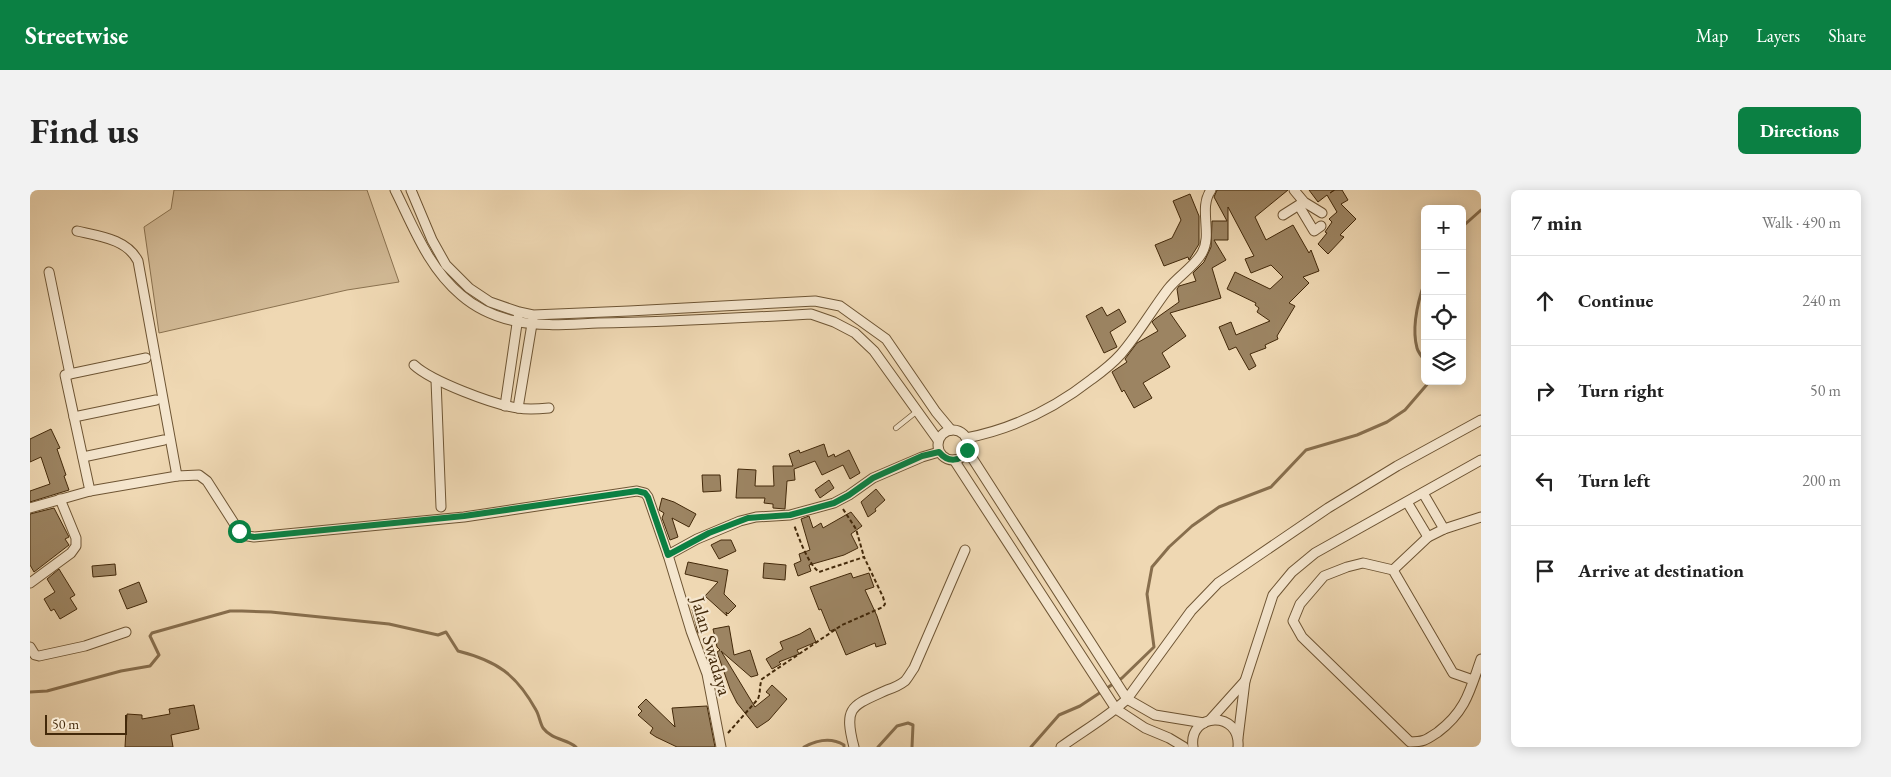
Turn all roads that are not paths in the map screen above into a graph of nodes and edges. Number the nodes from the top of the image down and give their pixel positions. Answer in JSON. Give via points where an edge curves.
{"nodes":[{"id":1,"x":395,"y":190,"type":"edge"},
{"id":2,"x":411,"y":190,"type":"edge"},
{"id":3,"x":1210,"y":190,"type":"edge"},
{"id":4,"x":1294,"y":190,"type":"edge"},
{"id":5,"x":1302,"y":204,"type":"junction"},
{"id":6,"x":1322,"y":213,"type":"dead end"},
{"id":7,"x":1284,"y":215,"type":"dead end"},
{"id":8,"x":1321,"y":226,"type":"dead end"},
{"id":9,"x":77,"y":232,"type":"dead end"},
{"id":10,"x":49,"y":272,"type":"dead end"},
{"id":11,"x":629,"y":311,"type":"junction"},
{"id":12,"x":518,"y":312,"type":"junction"},
{"id":13,"x":532,"y":319,"type":"junction"},
{"id":14,"x":518,"y":322,"type":"junction"},
{"id":15,"x":629,"y":323,"type":"junction"},
{"id":16,"x":146,"y":358,"type":"dead end"},
{"id":17,"x":414,"y":365,"type":"dead end"},
{"id":18,"x":70,"y":374,"type":"junction"},
{"id":19,"x":436,"y":380,"type":"junction"},
{"id":20,"x":156,"y":400,"type":"dead end"},
{"id":21,"x":505,"y":406,"type":"junction"},
{"id":22,"x":518,"y":408,"type":"junction"},
{"id":23,"x":549,"y":408,"type":"dead end"},
{"id":24,"x":916,"y":412,"type":"junction"},
{"id":25,"x":74,"y":417,"type":"junction"},
{"id":26,"x":1481,"y":420,"type":"edge"},
{"id":27,"x":896,"y":428,"type":"dead end"},
{"id":28,"x":951,"y":430,"type":"junction"},
{"id":29,"x":966,"y":438,"type":"junction"},
{"id":30,"x":164,"y":440,"type":"dead end"},
{"id":31,"x":938,"y":440,"type":"junction"},
{"id":32,"x":967,"y":450,"type":"junction"},
{"id":33,"x":939,"y":452,"type":"junction"},
{"id":34,"x":83,"y":457,"type":"junction"},
{"id":35,"x":954,"y":460,"type":"junction"},
{"id":36,"x":1481,"y":460,"type":"edge"},
{"id":37,"x":177,"y":476,"type":"junction"},
{"id":38,"x":90,"y":491,"type":"junction"},
{"id":39,"x":1423,"y":493,"type":"junction"},
{"id":40,"x":60,"y":500,"type":"junction"},
{"id":41,"x":1407,"y":502,"type":"junction"},
{"id":42,"x":441,"y":507,"type":"dead end"},
{"id":43,"x":30,"y":508,"type":"edge"},
{"id":44,"x":1481,"y":517,"type":"edge"},
{"id":45,"x":1444,"y":529,"type":"junction"},
{"id":46,"x":1428,"y":537,"type":"junction"},
{"id":47,"x":965,"y":550,"type":"dead end"},
{"id":48,"x":668,"y":555,"type":"junction"},
{"id":49,"x":1393,"y":570,"type":"junction"},
{"id":50,"x":30,"y":583,"type":"edge"},
{"id":51,"x":126,"y":632,"type":"dead end"},
{"id":52,"x":30,"y":647,"type":"edge"},
{"id":53,"x":1481,"y":659,"type":"edge"},
{"id":54,"x":1245,"y":680,"type":"junction"},
{"id":55,"x":1473,"y":680,"type":"junction"},
{"id":56,"x":1127,"y":699,"type":"junction"},
{"id":57,"x":1116,"y":709,"type":"junction"},
{"id":58,"x":1207,"y":721,"type":"junction"},
{"id":59,"x":1238,"y":742,"type":"edge"},
{"id":60,"x":720,"y":744,"type":"edge"},
{"id":61,"x":854,"y":747,"type":"edge"},
{"id":62,"x":1061,"y":747,"type":"edge"},
{"id":63,"x":1184,"y":747,"type":"edge"},
{"id":64,"x":1193,"y":747,"type":"edge"}],
"edges":[{"from":1,"to":14,"type":"street","via":[[438,272],[462,296],[487,313]]},
{"from":2,"to":12,"type":"street","via":[[446,265],[468,288],[490,302]]},
{"from":3,"to":29,"type":"street","via":[[1206,197],[1206,242],[1202,254],[1170,287],[1113,363],[1072,394],[1037,414],[987,434]]},
{"from":4,"to":5,"type":"street"},
{"from":5,"to":6,"type":"street"},
{"from":5,"to":7,"type":"street"},
{"from":5,"to":8,"type":"street","via":[[1314,231]]},
{"from":9,"to":37,"type":"street","via":[[127,246],[138,261]]},
{"from":10,"to":18,"type":"street"},
{"from":11,"to":13,"type":"street"},
{"from":11,"to":15,"type":"lane"},
{"from":11,"to":28,"type":"street","via":[[815,301],[840,306],[886,339]]},
{"from":12,"to":13,"type":"street"},
{"from":12,"to":14,"type":"street"},
{"from":13,"to":14,"type":"street"},
{"from":13,"to":15,"type":"street"},
{"from":13,"to":22,"type":"street"},
{"from":14,"to":21,"type":"street"},
{"from":15,"to":24,"type":"street","via":[[811,314],[855,333],[874,351]]},
{"from":16,"to":18,"type":"street"},
{"from":17,"to":19,"type":"street"},
{"from":18,"to":25,"type":"street","via":[[66,375]]},
{"from":19,"to":21,"type":"street"},
{"from":19,"to":42,"type":"street"},
{"from":20,"to":25,"type":"street"},
{"from":21,"to":22,"type":"street"},
{"from":22,"to":23,"type":"street"},
{"from":24,"to":27,"type":"lane"},
{"from":24,"to":31,"type":"street"},
{"from":25,"to":34,"type":"street"},
{"from":26,"to":56,"type":"street","via":[[1342,499],[1218,583],[1191,611]]},
{"from":28,"to":29,"type":"street","via":[[962,433]]},
{"from":28,"to":31,"type":"street"},
{"from":29,"to":32,"type":"street"},
{"from":30,"to":34,"type":"street"},
{"from":31,"to":33,"type":"street"},
{"from":32,"to":35,"type":"street"},
{"from":32,"to":56,"type":"street"},
{"from":33,"to":35,"type":"street","via":[[943,457]]},
{"from":33,"to":48,"type":"street","via":[[922,456],[873,478],[838,501],[790,515],[740,521]]},
{"from":34,"to":38,"type":"street"},
{"from":35,"to":57,"type":"street"},
{"from":36,"to":39,"type":"street"},
{"from":37,"to":38,"type":"street"},
{"from":37,"to":48,"type":"street","name":"Jalan Swadaya","via":[[203,476],[242,535],[254,537],[464,516],[640,491],[648,497]]},
{"from":38,"to":40,"type":"street"},
{"from":39,"to":41,"type":"street"},
{"from":39,"to":45,"type":"street"},
{"from":40,"to":43,"type":"street"},
{"from":40,"to":50,"type":"street","via":[[76,538],[76,546]]},
{"from":41,"to":46,"type":"street"},
{"from":41,"to":54,"type":"street","via":[[1315,553],[1292,572],[1273,595]]},
{"from":44,"to":45,"type":"street"},
{"from":45,"to":46,"type":"street"},
{"from":46,"to":49,"type":"street"},
{"from":47,"to":61,"type":"street","via":[[914,668],[905,681],[851,709],[849,719]]},
{"from":48,"to":60,"type":"street","name":"Jalan Swadaya","via":[[707,674]]},
{"from":49,"to":55,"type":"street","via":[[1453,673]]},
{"from":49,"to":55,"type":"street","via":[[1363,563],[1324,576],[1296,612],[1293,621],[1302,637],[1410,742],[1424,742],[1451,722],[1464,706]]},
{"from":51,"to":52,"type":"street","via":[[85,646],[38,656]]},
{"from":53,"to":55,"type":"street"},
{"from":54,"to":58,"type":"street"},
{"from":54,"to":59,"type":"street"},
{"from":56,"to":57,"type":"street"},
{"from":56,"to":58,"type":"street","via":[[1155,715]]},
{"from":57,"to":62,"type":"street"},
{"from":57,"to":63,"type":"street"},
{"from":58,"to":59,"type":"street","via":[[1228,723]]},
{"from":58,"to":64,"type":"street","via":[[1195,731]]}]}
